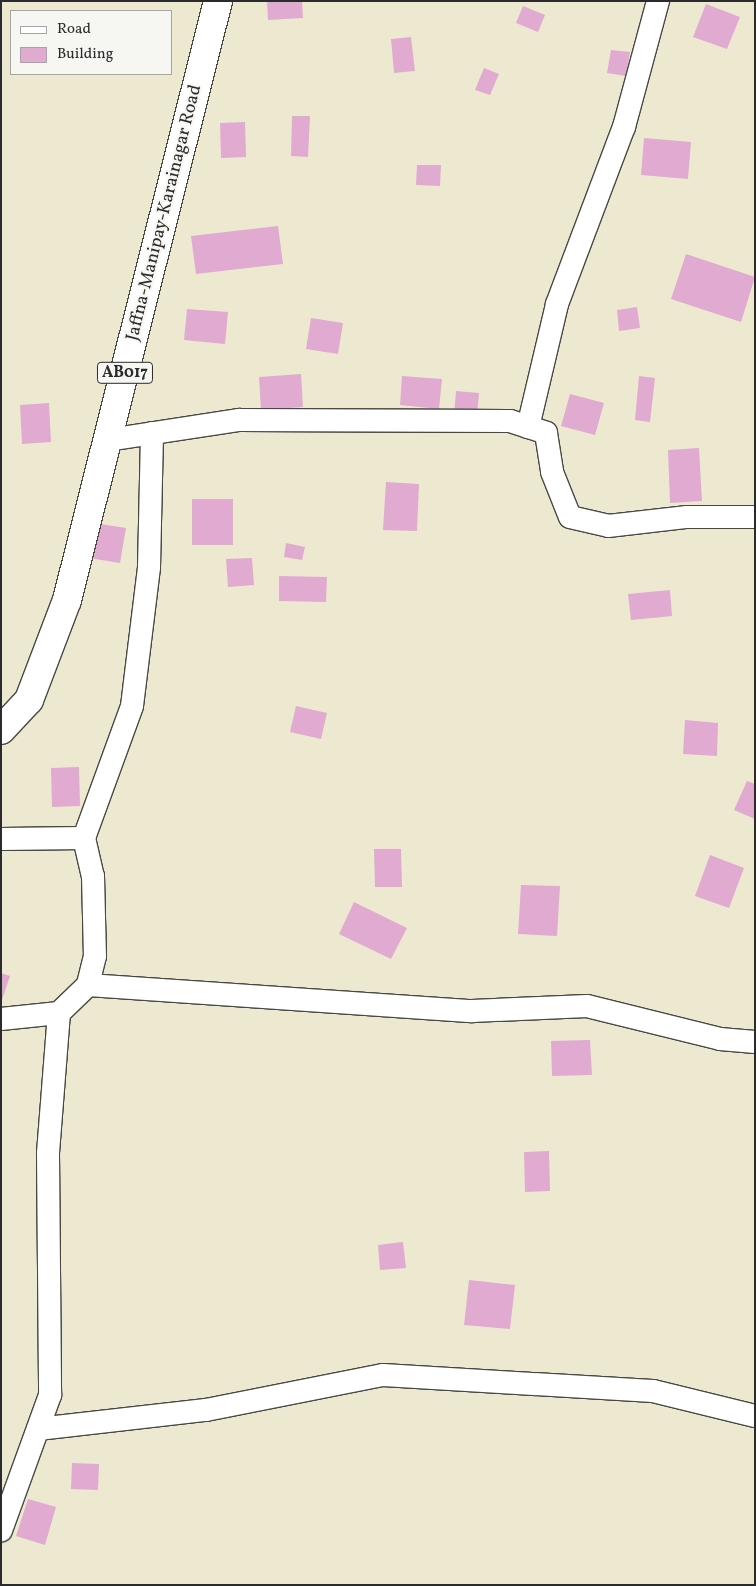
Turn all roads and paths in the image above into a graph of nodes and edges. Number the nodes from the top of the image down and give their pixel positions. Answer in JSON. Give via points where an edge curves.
{"nodes":[{"id":1,"x":218,"y":1,"type":"edge"},
{"id":2,"x":658,"y":1,"type":"edge"},
{"id":3,"x":528,"y":427,"type":"junction"},
{"id":4,"x":152,"y":433,"type":"junction"},
{"id":5,"x":108,"y":440,"type":"junction"},
{"id":6,"x":755,"y":517,"type":"edge"},
{"id":7,"x":1,"y":730,"type":"edge"},
{"id":8,"x":84,"y":838,"type":"junction"},
{"id":9,"x":1,"y":839,"type":"edge"},
{"id":10,"x":88,"y":985,"type":"junction"},
{"id":11,"x":60,"y":1013,"type":"junction"},
{"id":12,"x":1,"y":1019,"type":"edge"},
{"id":13,"x":755,"y":1042,"type":"edge"},
{"id":14,"x":755,"y":1416,"type":"edge"},
{"id":15,"x":38,"y":1429,"type":"junction"},
{"id":16,"x":1,"y":1530,"type":"edge"}],
"edges":[{"from":1,"to":5,"type":"main road","name":"Jaffna-Manipay-Karainagar Road","number":"AB017"},
{"from":2,"to":3,"type":"street","via":[[624,127],[557,304]]},
{"from":3,"to":4,"type":"street","via":[[510,421],[239,420]]},
{"from":3,"to":6,"type":"street","via":[[546,433],[552,472],[570,517],[608,526],[687,517]]},
{"from":4,"to":5,"type":"street"},
{"from":4,"to":8,"type":"street","via":[[149,567],[132,706]]},
{"from":5,"to":7,"type":"main road","name":"Jaffna-Manipay-Karainagar Road","number":"AB017","via":[[67,600],[30,700]]},
{"from":8,"to":9,"type":"street"},
{"from":8,"to":10,"type":"street","via":[[93,876],[95,948]]},
{"from":10,"to":11,"type":"street"},
{"from":10,"to":13,"type":"street","via":[[472,1011],[586,1006],[720,1039]]},
{"from":11,"to":12,"type":"street"},
{"from":11,"to":15,"type":"street","via":[[48,1154],[50,1395]]},
{"from":14,"to":15,"type":"street","via":[[653,1391],[384,1375],[206,1410]]},
{"from":15,"to":16,"type":"street"}]}
